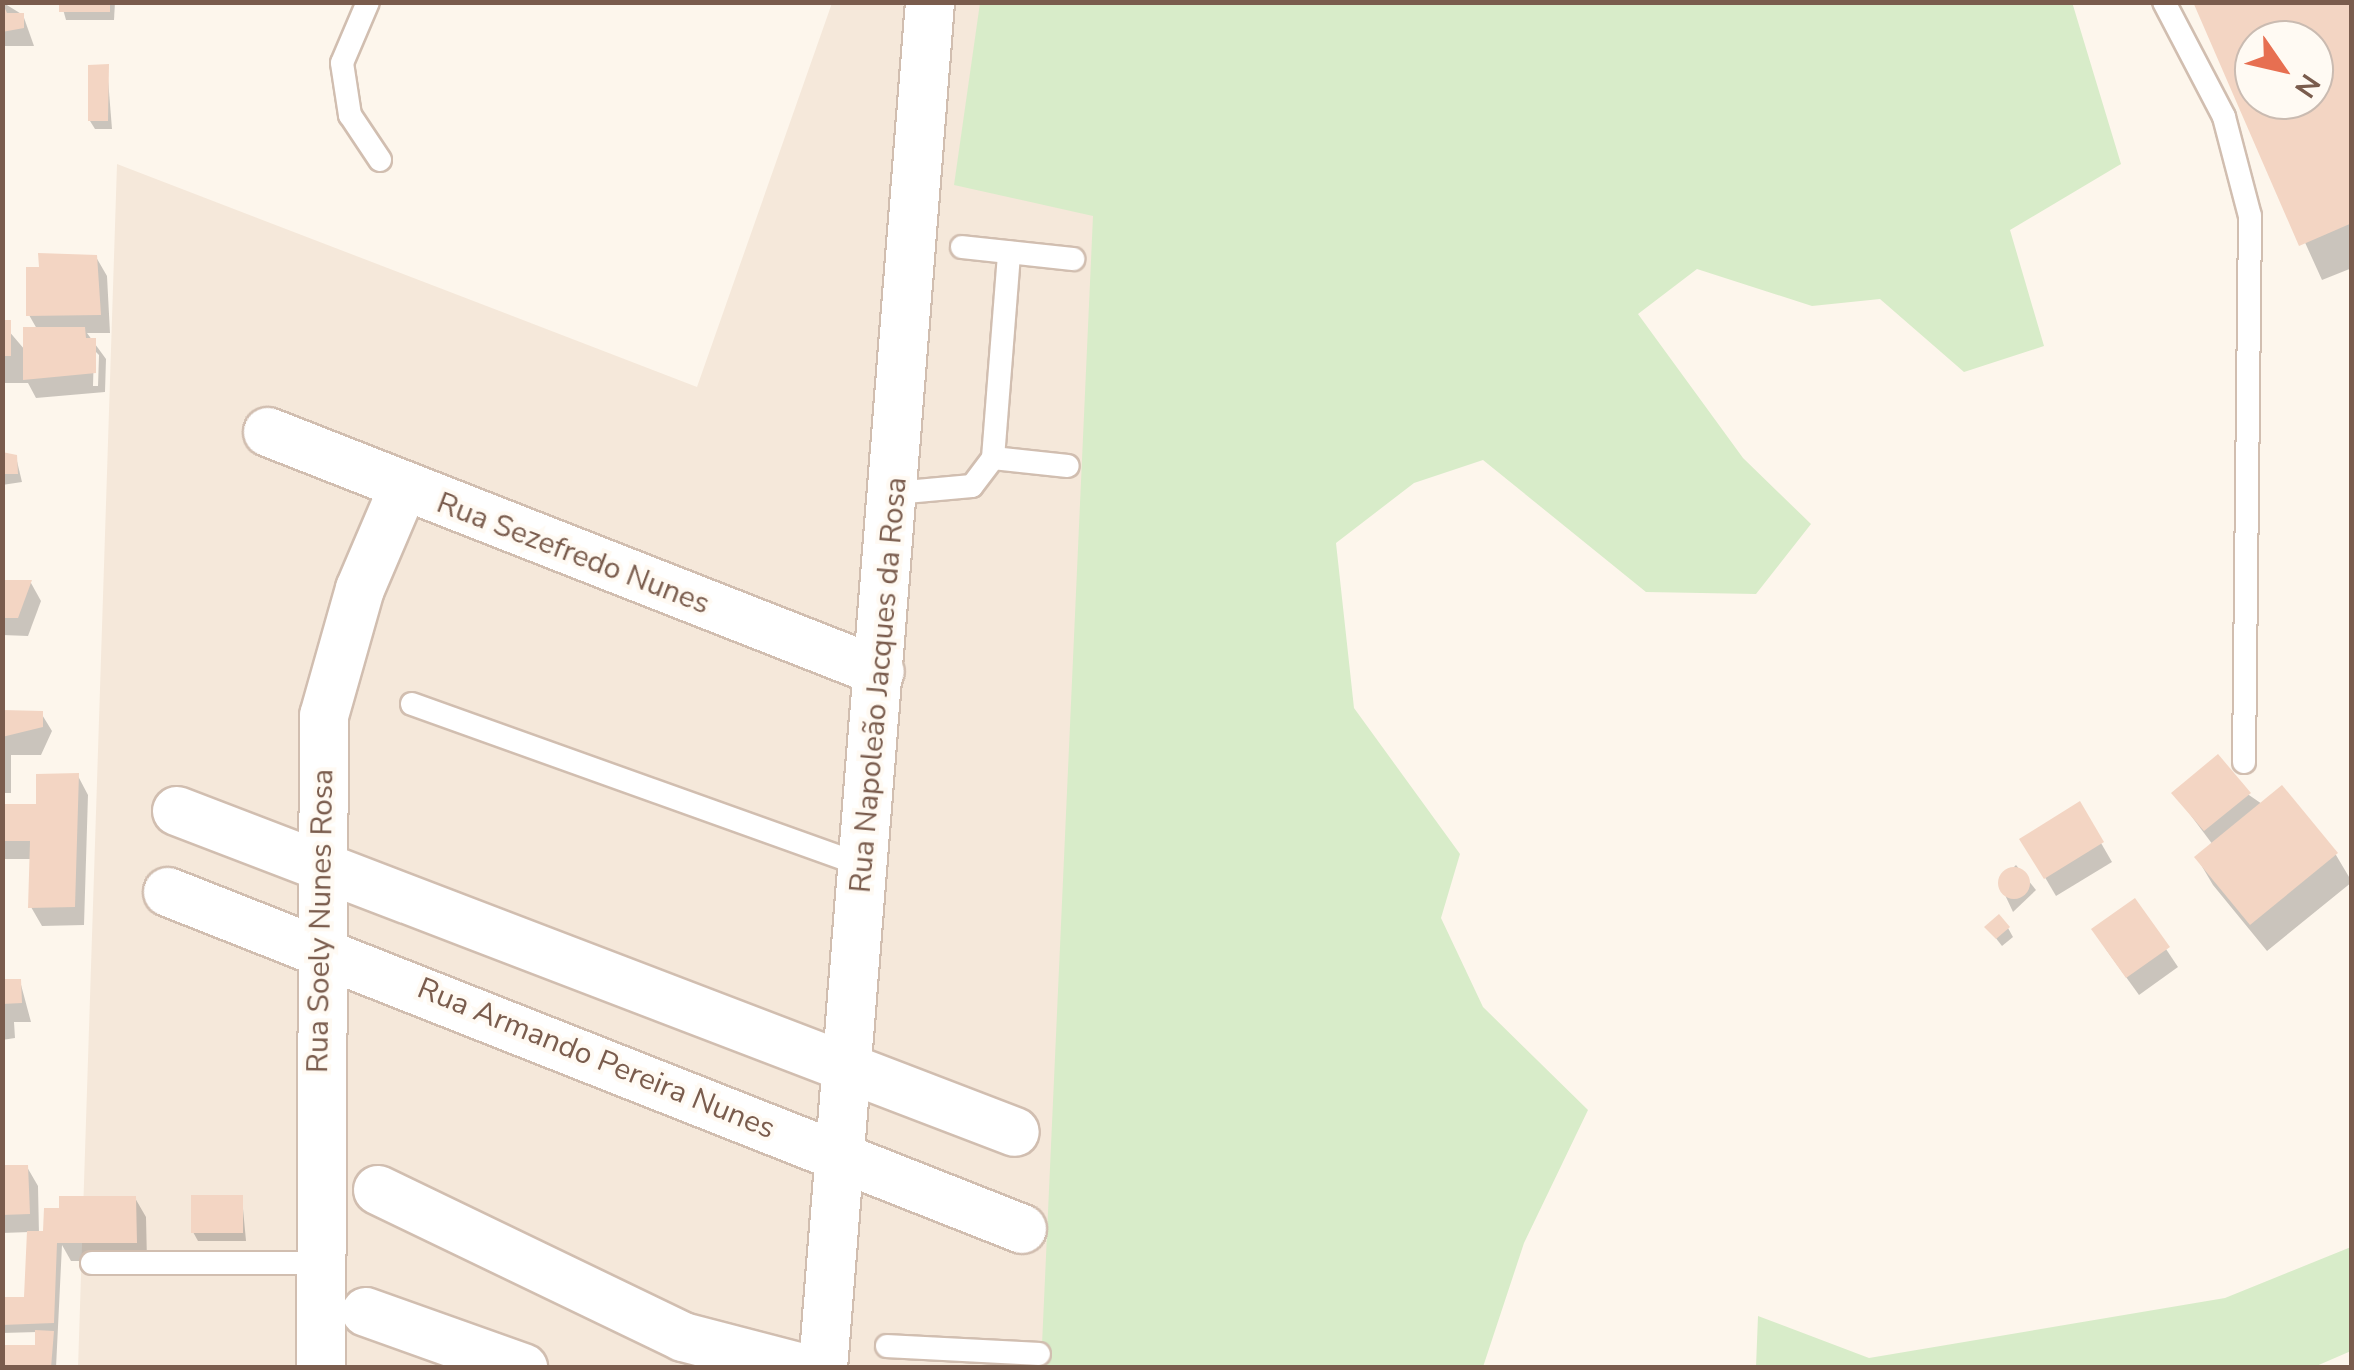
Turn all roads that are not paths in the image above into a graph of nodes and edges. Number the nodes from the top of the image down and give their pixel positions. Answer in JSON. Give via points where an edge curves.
{"nodes":[{"id":1,"x":368,"y":2,"type":"edge"},
{"id":2,"x":930,"y":2,"type":"edge"},
{"id":3,"x":2164,"y":2,"type":"edge"},
{"id":4,"x":380,"y":160,"type":"dead end"},
{"id":5,"x":962,"y":247,"type":"dead end"},
{"id":6,"x":1009,"y":252,"type":"junction"},
{"id":7,"x":1074,"y":259,"type":"dead end"},
{"id":8,"x":268,"y":432,"type":"dead end"},
{"id":9,"x":993,"y":458,"type":"junction"},
{"id":10,"x":1068,"y":466,"type":"dead end"},
{"id":11,"x":403,"y":488,"type":"junction"},
{"id":12,"x":895,"y":493,"type":"junction"},
{"id":13,"x":880,"y":672,"type":"junction"},
{"id":14,"x":412,"y":704,"type":"dead end"},
{"id":15,"x":2244,"y":762,"type":"dead end"},
{"id":16,"x":178,"y":810,"type":"dead end"},
{"id":17,"x":318,"y":865,"type":"junction"},
{"id":18,"x":865,"y":866,"type":"junction"},
{"id":19,"x":168,"y":892,"type":"dead end"},
{"id":20,"x":317,"y":950,"type":"junction"},
{"id":21,"x":850,"y":1067,"type":"junction"},
{"id":22,"x":1015,"y":1132,"type":"dead end"},
{"id":23,"x":840,"y":1155,"type":"junction"},
{"id":24,"x":378,"y":1190,"type":"dead end"},
{"id":25,"x":1022,"y":1228,"type":"dead end"},
{"id":26,"x":321,"y":1262,"type":"junction"},
{"id":27,"x":92,"y":1263,"type":"dead end"},
{"id":28,"x":366,"y":1312,"type":"dead end"},
{"id":29,"x":888,"y":1346,"type":"dead end"},
{"id":30,"x":682,"y":1352,"type":"edge"},
{"id":31,"x":1039,"y":1354,"type":"dead end"},
{"id":32,"x":932,"y":1359,"type":"edge"},
{"id":33,"x":321,"y":1368,"type":"edge"},
{"id":34,"x":524,"y":1368,"type":"edge"},
{"id":35,"x":802,"y":1368,"type":"edge"},
{"id":36,"x":822,"y":1368,"type":"edge"}],
"edges":[{"from":1,"to":4,"type":"lane","via":[[342,64],[350,115]]},
{"from":2,"to":12,"type":"street","name":"Rua Napoleão Jacques da Rosa"},
{"from":3,"to":15,"type":"lane","via":[[2224,118],[2250,216]]},
{"from":5,"to":6,"type":"lane"},
{"from":6,"to":7,"type":"lane"},
{"from":6,"to":9,"type":"lane"},
{"from":8,"to":11,"type":"street","name":"Rua Sezefredo Nunes"},
{"from":9,"to":10,"type":"lane"},
{"from":9,"to":12,"type":"lane","via":[[972,486]]},
{"from":11,"to":13,"type":"street","name":"Rua Sezefredo Nunes"},
{"from":11,"to":17,"type":"street","name":"Rua Soely Nunes Rosa","via":[[360,588],[324,716]]},
{"from":12,"to":13,"type":"street","name":"Rua Napoleão Jacques da Rosa"},
{"from":13,"to":18,"type":"street","name":"Rua Napoleão Jacques da Rosa"},
{"from":14,"to":18,"type":"lane"},
{"from":16,"to":17,"type":"street"},
{"from":17,"to":20,"type":"street","name":"Rua Soely Nunes Rosa"},
{"from":17,"to":21,"type":"street"},
{"from":18,"to":21,"type":"street","name":"Rua Napoleão Jacques da Rosa"},
{"from":19,"to":20,"type":"street","name":"Rua Armando Pereira Nunes"},
{"from":20,"to":23,"type":"street","name":"Rua Armando Pereira Nunes"},
{"from":20,"to":26,"type":"street","name":"Rua Soely Nunes Rosa"},
{"from":21,"to":22,"type":"street"},
{"from":21,"to":23,"type":"street","name":"Rua Napoleão Jacques da Rosa"},
{"from":23,"to":25,"type":"street","name":"Rua Armando Pereira Nunes"},
{"from":23,"to":36,"type":"street","name":"Rua Napoleão Jacques da Rosa"},
{"from":24,"to":30,"type":"street"},
{"from":26,"to":27,"type":"lane"},
{"from":26,"to":33,"type":"street","name":"Rua Soely Nunes Rosa"},
{"from":28,"to":34,"type":"street"},
{"from":29,"to":32,"type":"lane"},
{"from":30,"to":35,"type":"street"},
{"from":31,"to":32,"type":"lane"}]}
